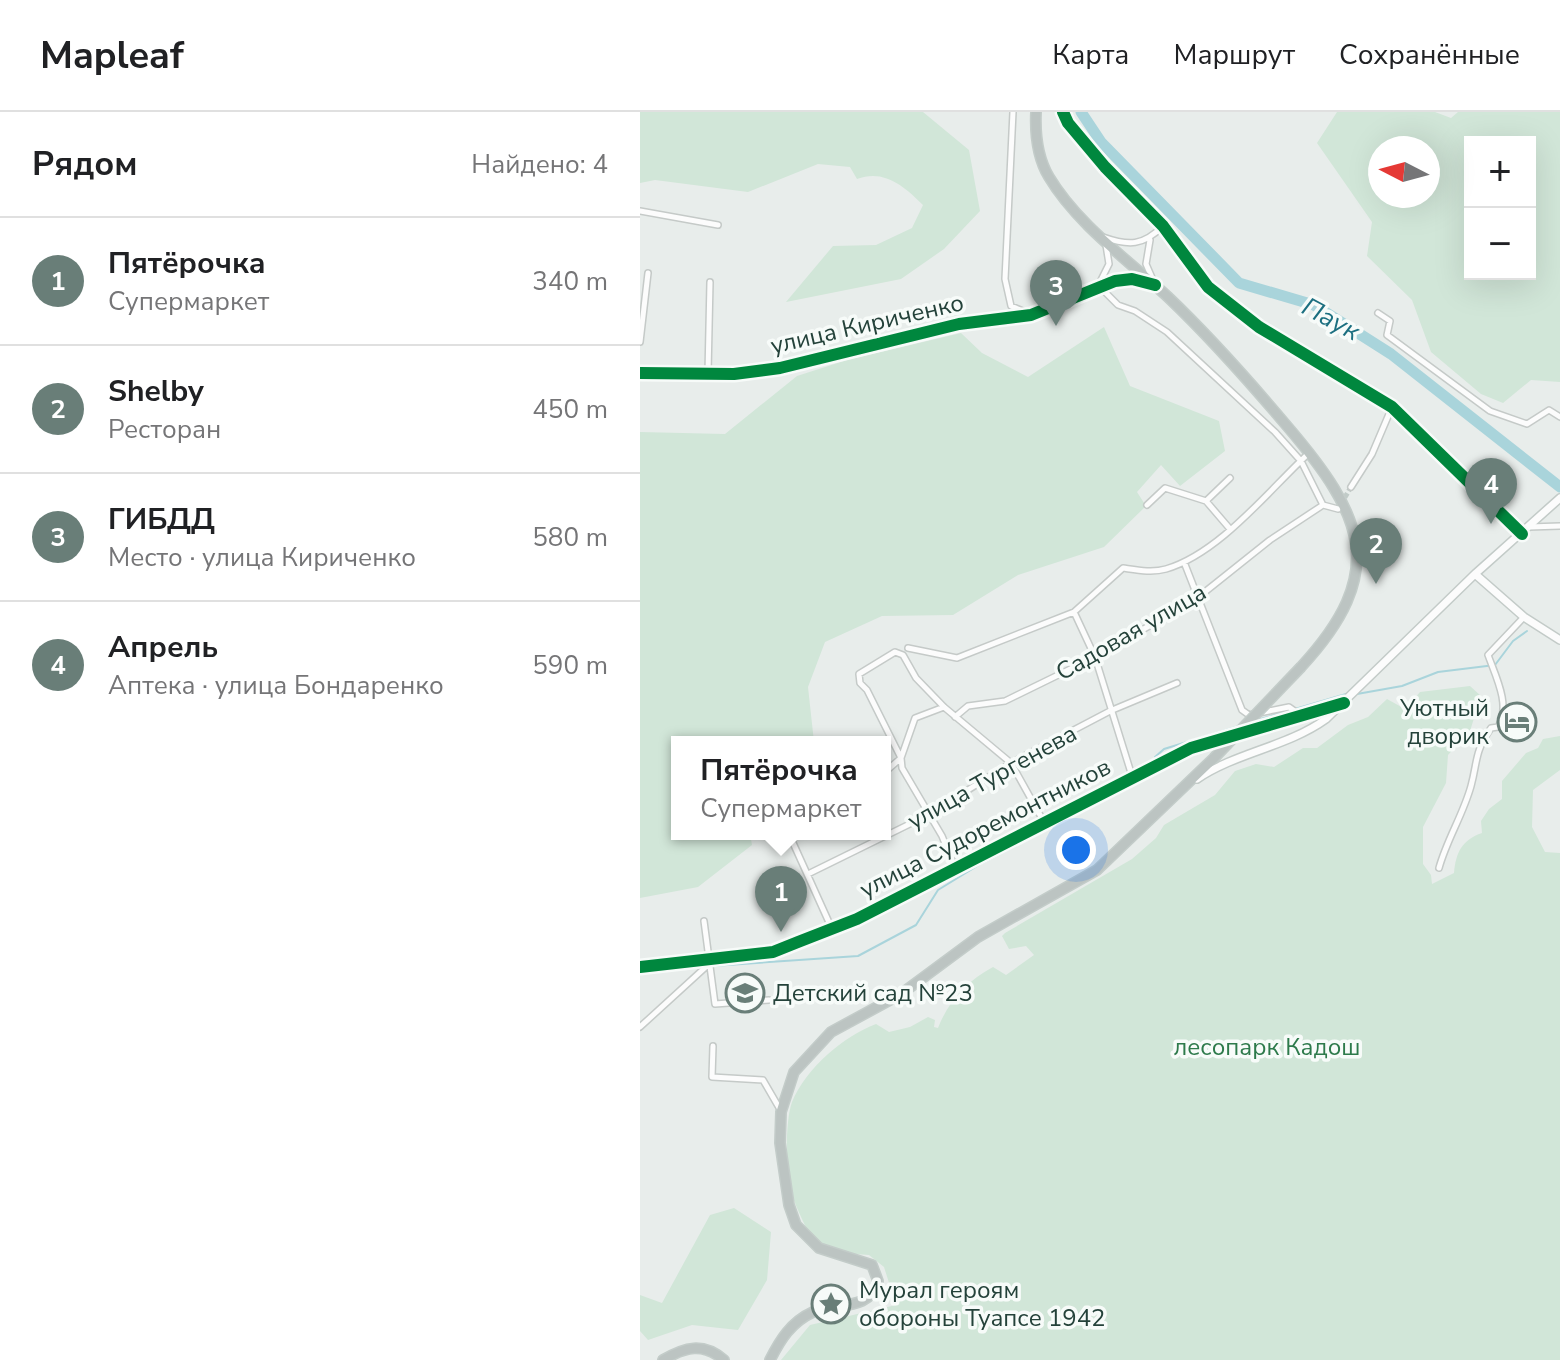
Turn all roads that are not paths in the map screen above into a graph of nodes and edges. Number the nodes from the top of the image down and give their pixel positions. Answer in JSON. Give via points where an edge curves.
{"nodes":[{"id":1,"x":1013,"y":112,"type":"edge"},
{"id":2,"x":1036,"y":112,"type":"edge"},
{"id":3,"x":1063,"y":112,"type":"edge"},
{"id":4,"x":640,"y":211,"type":"edge"},
{"id":5,"x":718,"y":225,"type":"dead end"},
{"id":6,"x":1163,"y":226,"type":"junction"},
{"id":7,"x":1102,"y":237,"type":"junction"},
{"id":8,"x":1150,"y":239,"type":"junction"},
{"id":9,"x":648,"y":273,"type":"dead end"},
{"id":10,"x":710,"y":282,"type":"dead end"},
{"id":11,"x":1098,"y":285,"type":"junction"},
{"id":12,"x":1155,"y":285,"type":"junction"},
{"id":13,"x":1378,"y":313,"type":"dead end"},
{"id":14,"x":1031,"y":315,"type":"junction"},
{"id":15,"x":640,"y":342,"type":"edge"},
{"id":16,"x":640,"y":373,"type":"edge"},
{"id":17,"x":708,"y":373,"type":"junction"},
{"id":18,"x":1392,"y":407,"type":"junction"},
{"id":19,"x":1560,"y":417,"type":"edge"},
{"id":20,"x":1310,"y":452,"type":"junction"},
{"id":21,"x":1301,"y":461,"type":"junction"},
{"id":22,"x":1230,"y":478,"type":"dead end"},
{"id":23,"x":1351,"y":487,"type":"tunnel mouth"},
{"id":24,"x":1206,"y":501,"type":"junction"},
{"id":25,"x":1556,"y":501,"type":"edge"},
{"id":26,"x":1147,"y":505,"type":"dead end"},
{"id":27,"x":1323,"y":505,"type":"junction"},
{"id":28,"x":1338,"y":509,"type":"dead end"},
{"id":29,"x":1560,"y":526,"type":"edge"},
{"id":30,"x":1529,"y":527,"type":"junction"},
{"id":31,"x":1230,"y":529,"type":"junction"},
{"id":32,"x":1522,"y":534,"type":"junction"},
{"id":33,"x":1184,"y":562,"type":"junction"},
{"id":34,"x":1475,"y":574,"type":"junction"},
{"id":35,"x":1196,"y":599,"type":"junction"},
{"id":36,"x":1074,"y":612,"type":"junction"},
{"id":37,"x":1524,"y":617,"type":"junction"},
{"id":38,"x":1560,"y":640,"type":"edge"},
{"id":39,"x":908,"y":648,"type":"dead end"},
{"id":40,"x":1095,"y":657,"type":"junction"},
{"id":41,"x":1177,"y":683,"type":"dead end"},
{"id":42,"x":1346,"y":702,"type":"junction"},
{"id":43,"x":944,"y":707,"type":"junction"},
{"id":44,"x":1110,"y":711,"type":"junction"},
{"id":45,"x":955,"y":717,"type":"junction"},
{"id":46,"x":1303,"y":717,"type":"junction"},
{"id":47,"x":890,"y":736,"type":"edge"},
{"id":48,"x":891,"y":738,"type":"edge"},
{"id":49,"x":901,"y":758,"type":"junction"},
{"id":50,"x":1011,"y":763,"type":"junction"},
{"id":51,"x":891,"y":767,"type":"edge"},
{"id":52,"x":1132,"y":776,"type":"junction"},
{"id":53,"x":1186,"y":786,"type":"junction"},
{"id":54,"x":928,"y":815,"type":"junction"},
{"id":55,"x":1045,"y":824,"type":"junction"},
{"id":56,"x":891,"y":833,"type":"edge"},
{"id":57,"x":792,"y":840,"type":"edge"},
{"id":58,"x":877,"y":840,"type":"edge"},
{"id":59,"x":955,"y":868,"type":"junction"},
{"id":60,"x":1439,"y":868,"type":"dead end"},
{"id":61,"x":808,"y":874,"type":"junction"},
{"id":62,"x":704,"y":921,"type":"dead end"},
{"id":63,"x":832,"y":929,"type":"junction"},
{"id":64,"x":709,"y":961,"type":"junction"},
{"id":65,"x":640,"y":967,"type":"edge"},
{"id":66,"x":769,"y":1000,"type":"dead end"},
{"id":67,"x":640,"y":1027,"type":"edge"},
{"id":68,"x":713,"y":1046,"type":"dead end"},
{"id":69,"x":781,"y":1112,"type":"junction"},
{"id":70,"x":663,"y":1360,"type":"edge"},
{"id":71,"x":724,"y":1360,"type":"edge"},
{"id":72,"x":770,"y":1360,"type":"edge"}],
"edges":[{"from":1,"to":14,"type":"street","via":[[1006,293],[1011,306]]},
{"from":2,"to":7,"type":"highway","via":[[1036,137],[1047,175]]},
{"from":3,"to":6,"type":"street","via":[[1105,167]]},
{"from":4,"to":5,"type":"street"},
{"from":6,"to":8,"type":"street"},
{"from":6,"to":18,"type":"street","via":[[1204,283],[1233,308]]},
{"from":7,"to":8,"type":"street","via":[[1131,244]]},
{"from":7,"to":11,"type":"street","via":[[1109,264]]},
{"from":7,"to":12,"type":"highway"},
{"from":8,"to":12,"type":"street","via":[[1146,264]]},
{"from":9,"to":15,"type":"street"},
{"from":10,"to":17,"type":"street"},
{"from":11,"to":12,"type":"street","name":"улица Кириченко","via":[[1132,279]]},
{"from":11,"to":14,"type":"street","name":"улица Кириченко"},
{"from":11,"to":21,"type":"street","via":[[1118,305],[1167,332]]},
{"from":12,"to":20,"type":"highway","via":[[1215,342]]},
{"from":13,"to":19,"type":"street","via":[[1390,321],[1387,335],[1490,411],[1527,424],[1549,410]]},
{"from":14,"to":17,"type":"street","name":"улица Кириченко","via":[[959,324],[780,368]]},
{"from":16,"to":17,"type":"street","name":"улица Кириченко"},
{"from":18,"to":23,"type":"street"},
{"from":18,"to":32,"type":"street"},
{"from":20,"to":21,"type":"street"},
{"from":20,"to":53,"type":"highway","bridge":true,"via":[[1350,513],[1357,555],[1350,593],[1341,616],[1301,667]]},
{"from":21,"to":27,"type":"street"},
{"from":21,"to":31,"type":"street"},
{"from":22,"to":24,"type":"street"},
{"from":24,"to":26,"type":"street","via":[[1165,488]]},
{"from":24,"to":31,"type":"street"},
{"from":25,"to":30,"type":"main road"},
{"from":27,"to":28,"type":"street"},
{"from":27,"to":35,"type":"street","name":"Садовая улица"},
{"from":29,"to":30,"type":"street"},
{"from":30,"to":32,"type":"main road"},
{"from":31,"to":33,"type":"street"},
{"from":32,"to":34,"type":"main road"},
{"from":33,"to":35,"type":"street"},
{"from":33,"to":36,"type":"street","via":[[1164,570],[1123,568]]},
{"from":34,"to":37,"type":"main road"},
{"from":34,"to":42,"type":"main road"},
{"from":35,"to":40,"type":"street","name":"Садовая улица"},
{"from":35,"to":46,"type":"street","via":[[1245,714],[1289,707]]},
{"from":36,"to":39,"type":"street","via":[[957,658]]},
{"from":36,"to":40,"type":"street"},
{"from":37,"to":38,"type":"main road"},
{"from":37,"to":60,"type":"street","via":[[1488,655],[1504,704],[1503,718],[1477,750],[1471,785]]},
{"from":40,"to":44,"type":"street"},
{"from":40,"to":45,"type":"street","name":"Садовая улица","via":[[1005,701],[968,706]]},
{"from":41,"to":44,"type":"street","name":"улица Тургенева"},
{"from":42,"to":46,"type":"street","name":"улица Судоремонтников"},
{"from":42,"to":53,"type":"main road","via":[[1310,731],[1224,763]]},
{"from":43,"to":45,"type":"street"},
{"from":43,"to":47,"type":"street","via":[[895,652],[859,674]]},
{"from":43,"to":49,"type":"street","via":[[915,718]]},
{"from":44,"to":50,"type":"street","name":"улица Тургенева"},
{"from":44,"to":52,"type":"street"},
{"from":45,"to":50,"type":"street"},
{"from":46,"to":52,"type":"street","name":"улица Судоремонтников","via":[[1191,748]]},
{"from":48,"to":49,"type":"street"},
{"from":49,"to":51,"type":"street"},
{"from":49,"to":54,"type":"street"},
{"from":50,"to":54,"type":"street","name":"улица Тургенева"},
{"from":50,"to":55,"type":"street"},
{"from":52,"to":55,"type":"street","name":"улица Судоремонтников"},
{"from":53,"to":69,"type":"highway","via":[[1097,870],[978,937],[901,994],[831,1032],[794,1072]]},
{"from":54,"to":56,"type":"street","name":"улица Тургенева"},
{"from":54,"to":59,"type":"street"},
{"from":55,"to":59,"type":"street","name":"улица Судоремонтников"},
{"from":57,"to":61,"type":"street"},
{"from":58,"to":61,"type":"street","name":"улица Тургенева"},
{"from":59,"to":63,"type":"street","name":"улица Судоремонтников"},
{"from":61,"to":63,"type":"street"},
{"from":62,"to":64,"type":"street"},
{"from":63,"to":64,"type":"street","name":"улица Судоремонтников","via":[[773,952]]},
{"from":64,"to":65,"type":"street","name":"улица Судоремонтников"},
{"from":64,"to":66,"type":"street","via":[[715,1004]]},
{"from":64,"to":67,"type":"street"},
{"from":68,"to":69,"type":"street","via":[[712,1077],[763,1080]]},
{"from":69,"to":72,"type":"highway","via":[[782,1170],[796,1225],[819,1248],[872,1265],[878,1281],[872,1297],[863,1302],[830,1306],[797,1321]]},
{"from":70,"to":71,"type":"highway","via":[[694,1347]]}]}
